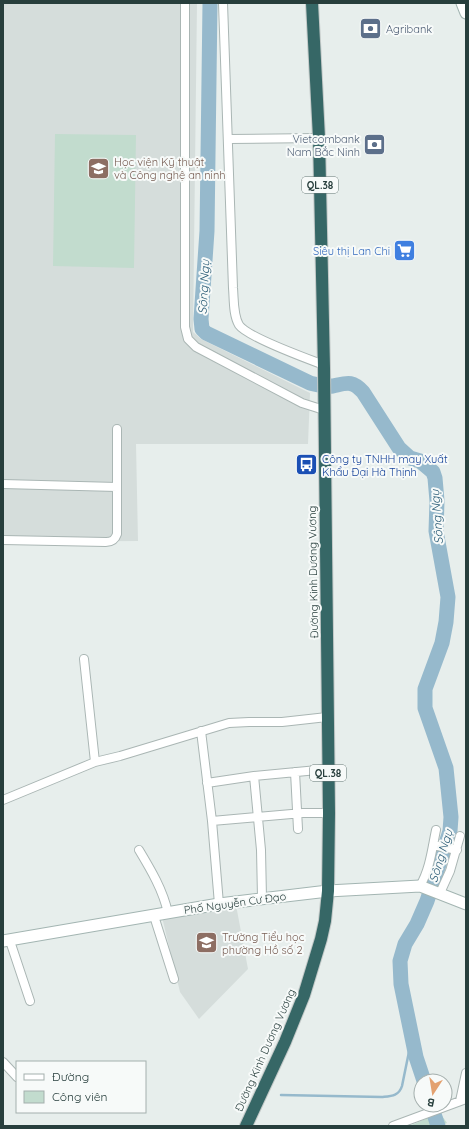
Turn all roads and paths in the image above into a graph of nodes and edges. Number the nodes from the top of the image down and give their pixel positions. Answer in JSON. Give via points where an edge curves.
{"nodes":[{"id":1,"x":185,"y":3,"type":"edge"},
{"id":2,"x":223,"y":3,"type":"edge"},
{"id":3,"x":312,"y":3,"type":"edge"},
{"id":4,"x":462,"y":3,"type":"edge"},
{"id":5,"x":466,"y":13,"type":"edge"},
{"id":6,"x":319,"y":138,"type":"junction"},
{"id":7,"x":229,"y":139,"type":"junction"},
{"id":8,"x":324,"y":366,"type":"junction"},
{"id":9,"x":324,"y":407,"type":"junction"},
{"id":10,"x":117,"y":429,"type":"dead end"},
{"id":11,"x":3,"y":484,"type":"edge"},
{"id":12,"x":117,"y":486,"type":"junction"},
{"id":13,"x":3,"y":540,"type":"edge"},
{"id":14,"x":84,"y":659,"type":"dead end"},
{"id":15,"x":327,"y":717,"type":"junction"},
{"id":16,"x":200,"y":732,"type":"junction"},
{"id":17,"x":95,"y":762,"type":"junction"},
{"id":18,"x":328,"y":769,"type":"junction"},
{"id":19,"x":295,"y":772,"type":"junction"},
{"id":20,"x":254,"y":776,"type":"junction"},
{"id":21,"x":207,"y":783,"type":"junction"},
{"id":22,"x":3,"y":800,"type":"edge"},
{"id":23,"x":329,"y":813,"type":"junction"},
{"id":24,"x":297,"y":814,"type":"junction"},
{"id":25,"x":258,"y":818,"type":"junction"},
{"id":26,"x":212,"y":821,"type":"junction"},
{"id":27,"x":298,"y":829,"type":"dead end"},
{"id":28,"x":436,"y":830,"type":"dead end"},
{"id":29,"x":460,"y":836,"type":"dead end"},
{"id":30,"x":433,"y":845,"type":"junction"},
{"id":31,"x":457,"y":849,"type":"junction"},
{"id":32,"x":139,"y":850,"type":"dead end"},
{"id":33,"x":420,"y":886,"type":"junction"},
{"id":34,"x":328,"y":890,"type":"junction"},
{"id":35,"x":440,"y":893,"type":"junction"},
{"id":36,"x":262,"y":898,"type":"junction"},
{"id":37,"x":219,"y":904,"type":"junction"},
{"id":38,"x":466,"y":904,"type":"edge"},
{"id":39,"x":168,"y":913,"type":"junction"},
{"id":40,"x":154,"y":916,"type":"junction"},
{"id":41,"x":6,"y":941,"type":"edge"},
{"id":42,"x":174,"y":979,"type":"dead end"},
{"id":43,"x":30,"y":1001,"type":"dead end"},
{"id":44,"x":3,"y":1062,"type":"edge"},
{"id":45,"x":466,"y":1073,"type":"edge"},
{"id":46,"x":16,"y":1075,"type":"edge"},
{"id":47,"x":463,"y":1100,"type":"edge"},
{"id":48,"x":246,"y":1126,"type":"edge"},
{"id":49,"x":393,"y":1126,"type":"edge"}],
"edges":[{"from":1,"to":9,"type":"street","via":[[185,327],[188,339],[196,347],[302,403]]},
{"from":2,"to":7,"type":"street"},
{"from":3,"to":6,"type":"highway","name":"Đường Kinh Dương Vương","number":"QL.38"},
{"from":4,"to":5,"type":"street"},
{"from":6,"to":7,"type":"street"},
{"from":6,"to":8,"type":"highway","name":"Đường Kinh Dương Vương","number":"QL.38"},
{"from":7,"to":8,"type":"street","via":[[233,288],[237,320],[244,330],[253,335]]},
{"from":8,"to":9,"type":"highway","name":"Đường Kinh Dương Vương","number":"QL.38"},
{"from":9,"to":15,"type":"highway","name":"Đường Kinh Dương Vương","number":"QL.38"},
{"from":10,"to":12,"type":"street"},
{"from":11,"to":12,"type":"street"},
{"from":12,"to":13,"type":"street","via":[[117,534],[111,542]]},
{"from":14,"to":17,"type":"street"},
{"from":15,"to":16,"type":"street","via":[[282,722],[229,723]]},
{"from":15,"to":18,"type":"highway","name":"Đường Kinh Dương Vương","number":"QL.38"},
{"from":16,"to":17,"type":"street"},
{"from":16,"to":21,"type":"street"},
{"from":17,"to":22,"type":"street"},
{"from":18,"to":19,"type":"street"},
{"from":18,"to":23,"type":"highway","name":"Đường Kinh Dương Vương","number":"QL.38"},
{"from":19,"to":20,"type":"street"},
{"from":19,"to":24,"type":"street"},
{"from":20,"to":21,"type":"street"},
{"from":20,"to":25,"type":"street"},
{"from":21,"to":26,"type":"street"},
{"from":23,"to":24,"type":"street"},
{"from":23,"to":34,"type":"highway","name":"Đường Kinh Dương Vương","number":"QL.38"},
{"from":24,"to":25,"type":"street"},
{"from":24,"to":27,"type":"street"},
{"from":25,"to":26,"type":"street"},
{"from":25,"to":36,"type":"street"},
{"from":26,"to":37,"type":"street"},
{"from":28,"to":30,"type":"street"},
{"from":29,"to":31,"type":"street"},
{"from":30,"to":31,"type":"street"},
{"from":30,"to":33,"type":"street","via":[[425,877]]},
{"from":31,"to":35,"type":"street"},
{"from":32,"to":39,"type":"street","via":[[165,898]]},
{"from":33,"to":34,"type":"street","name":"Phố Nguyễn Cư Đạo"},
{"from":33,"to":35,"type":"street","name":"Phố Nguyễn Cư Đạo"},
{"from":34,"to":36,"type":"street","name":"Phố Nguyễn Cư Đạo"},
{"from":34,"to":48,"type":"highway","name":"Đường Kinh Dương Vương","number":"QL.38","via":[[322,933],[304,995]]},
{"from":35,"to":38,"type":"street","name":"Phố Nguyễn Cư Đạo"},
{"from":36,"to":37,"type":"street","name":"Phố Nguyễn Cư Đạo"},
{"from":37,"to":39,"type":"street","name":"Phố Nguyễn Cư Đạo"},
{"from":39,"to":40,"type":"street","name":"Phố Nguyễn Cư Đạo"},
{"from":40,"to":41,"type":"street","name":"Phố Nguyễn Cư Đạo"},
{"from":40,"to":42,"type":"street"},
{"from":41,"to":43,"type":"street"},
{"from":44,"to":46,"type":"street"},
{"from":45,"to":47,"type":"street"},
{"from":47,"to":49,"type":"street"}]}
